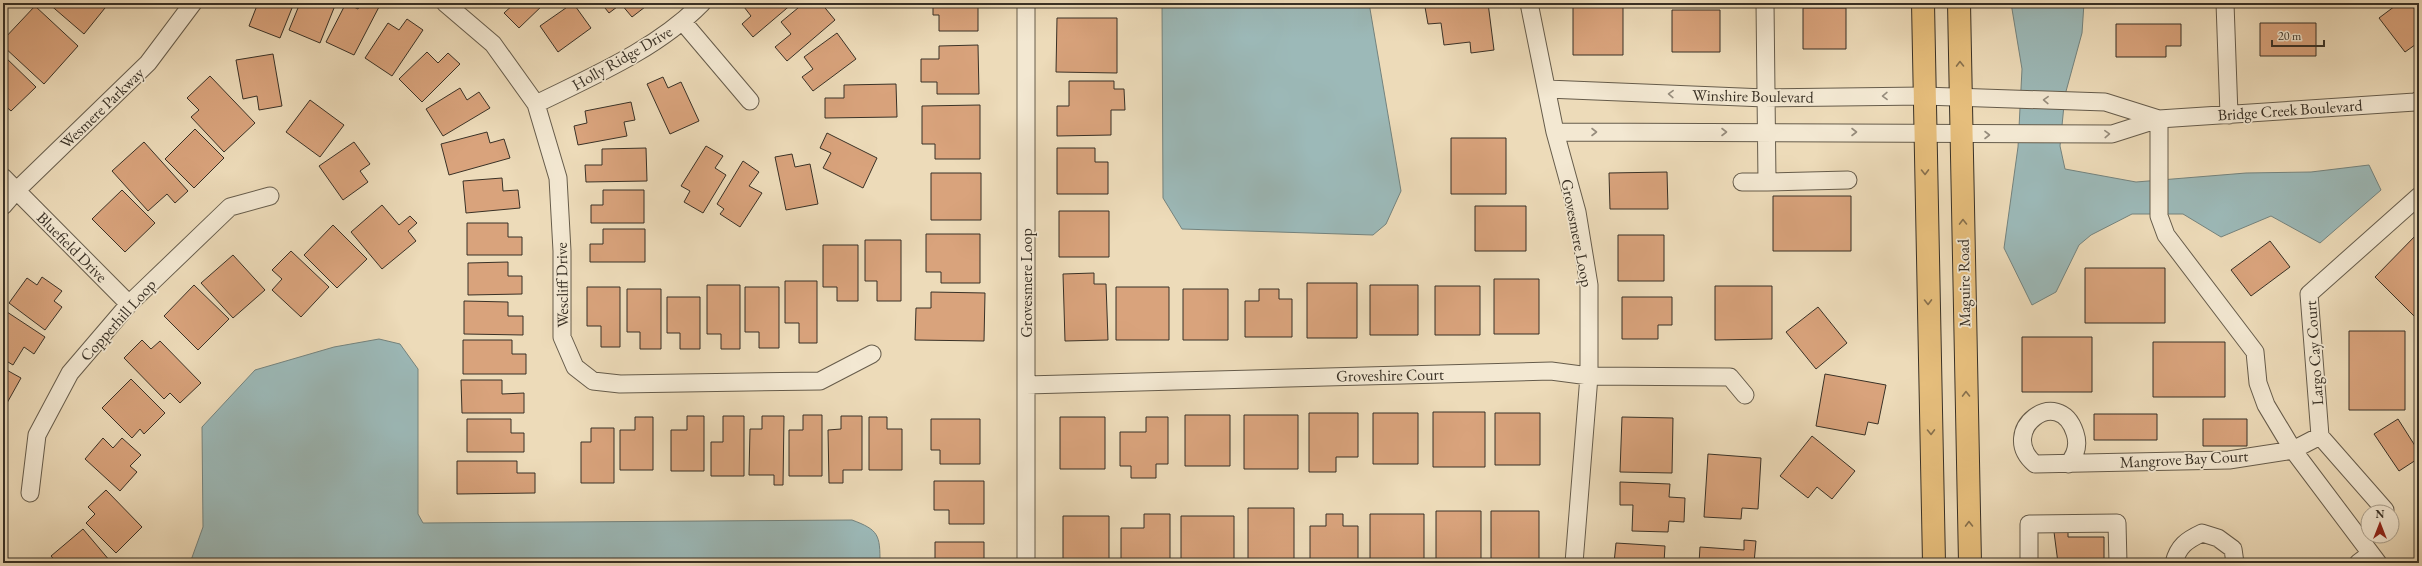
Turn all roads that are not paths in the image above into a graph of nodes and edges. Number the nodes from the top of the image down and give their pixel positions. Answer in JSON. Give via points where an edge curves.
{"nodes":[{"id":1,"x":193,"y":3,"type":"edge"},
{"id":2,"x":445,"y":3,"type":"edge"},
{"id":3,"x":702,"y":3,"type":"edge"},
{"id":4,"x":1026,"y":3,"type":"edge"},
{"id":5,"x":1529,"y":3,"type":"edge"},
{"id":6,"x":1765,"y":3,"type":"edge"},
{"id":7,"x":1923,"y":3,"type":"edge"},
{"id":8,"x":1959,"y":3,"type":"edge"},
{"id":9,"x":2225,"y":3,"type":"edge"},
{"id":10,"x":683,"y":22,"type":"junction"},
{"id":11,"x":1547,"y":89,"type":"junction"},
{"id":12,"x":1924,"y":96,"type":"junction"},
{"id":13,"x":1960,"y":97,"type":"junction"},
{"id":14,"x":1765,"y":98,"type":"junction"},
{"id":15,"x":2419,"y":100,"type":"edge"},
{"id":16,"x":750,"y":101,"type":"dead end"},
{"id":17,"x":536,"y":104,"type":"junction"},
{"id":18,"x":2229,"y":115,"type":"junction"},
{"id":19,"x":2159,"y":119,"type":"junction"},
{"id":20,"x":1555,"y":132,"type":"junction"},
{"id":21,"x":1765,"y":132,"type":"junction"},
{"id":22,"x":1924,"y":133,"type":"junction"},
{"id":23,"x":1961,"y":135,"type":"junction"},
{"id":24,"x":3,"y":177,"type":"edge"},
{"id":25,"x":1848,"y":180,"type":"dead end"},
{"id":26,"x":1742,"y":182,"type":"dead end"},
{"id":27,"x":1767,"y":182,"type":"junction"},
{"id":28,"x":16,"y":190,"type":"junction"},
{"id":29,"x":270,"y":196,"type":"dead end"},
{"id":30,"x":2419,"y":196,"type":"edge"},
{"id":31,"x":3,"y":206,"type":"edge"},
{"id":32,"x":129,"y":304,"type":"junction"},
{"id":33,"x":872,"y":354,"type":"dead end"},
{"id":34,"x":1589,"y":376,"type":"junction"},
{"id":35,"x":1026,"y":385,"type":"junction"},
{"id":36,"x":1745,"y":395,"type":"dead end"},
{"id":37,"x":2320,"y":436,"type":"junction"},
{"id":38,"x":2293,"y":450,"type":"junction"},
{"id":39,"x":2068,"y":464,"type":"dead end"},
{"id":40,"x":30,"y":493,"type":"dead end"},
{"id":41,"x":2380,"y":504,"type":"edge"},
{"id":42,"x":2369,"y":560,"type":"edge"},
{"id":43,"x":1026,"y":563,"type":"edge"},
{"id":44,"x":1574,"y":563,"type":"edge"},
{"id":45,"x":1934,"y":563,"type":"edge"},
{"id":46,"x":1970,"y":563,"type":"edge"},
{"id":47,"x":2029,"y":563,"type":"edge"},
{"id":48,"x":2118,"y":563,"type":"edge"},
{"id":49,"x":2174,"y":563,"type":"edge"},
{"id":50,"x":2235,"y":563,"type":"edge"}],
"edges":[{"from":1,"to":28,"type":"street","name":"Wesmere Parkway","via":[[148,63]]},
{"from":2,"to":17,"type":"street","name":"Wescliff Drive","via":[[493,44]]},
{"from":3,"to":10,"type":"street","name":"Holly Ridge Drive"},
{"from":4,"to":35,"type":"street","name":"Grovesmere Loop"},
{"from":5,"to":11,"type":"street","name":"Grovesmere Loop"},
{"from":6,"to":14,"type":"street"},
{"from":7,"to":12,"type":"main road"},
{"from":13,"to":8,"type":"main road","name":"Maguire Road","one_way":true},
{"from":9,"to":18,"type":"street"},
{"from":10,"to":16,"type":"street"},
{"from":10,"to":17,"type":"street","name":"Holly Ridge Drive","via":[[614,66]]},
{"from":14,"to":11,"type":"street","name":"Winshire Boulevard","one_way":true},
{"from":11,"to":20,"type":"street","name":"Grovesmere Loop"},
{"from":12,"to":13,"type":"street","name":"Winshire Boulevard"},
{"from":12,"to":14,"type":"street","name":"Winshire Boulevard","one_way":true},
{"from":12,"to":22,"type":"main road"},
{"from":19,"to":13,"type":"street","name":"Bridge Creek Boulevard","one_way":true,"via":[[2105,102]]},
{"from":13,"to":23,"type":"main road","name":"Maguire Road"},
{"from":14,"to":21,"type":"street"},
{"from":15,"to":18,"type":"street","name":"Bridge Creek Boulevard"},
{"from":17,"to":33,"type":"street","name":"Wescliff Drive","via":[[558,178],[562,251],[562,337],[575,367],[593,381],[620,384],[820,381]]},
{"from":18,"to":19,"type":"street","name":"Bridge Creek Boulevard"},
{"from":23,"to":19,"type":"street","name":"Bridge Creek Boulevard","one_way":true,"via":[[2112,134]]},
{"from":19,"to":38,"type":"street","via":[[2159,216],[2166,235],[2255,352],[2258,383],[2266,405]]},
{"from":20,"to":21,"type":"street","one_way":true},
{"from":20,"to":34,"type":"street","name":"Grovesmere Loop","via":[[1576,212],[1589,285]]},
{"from":21,"to":22,"type":"street","one_way":true},
{"from":21,"to":27,"type":"street"},
{"from":22,"to":23,"type":"street"},
{"from":22,"to":45,"type":"main road","one_way":true},
{"from":46,"to":23,"type":"main road","name":"Maguire Road","one_way":true},
{"from":24,"to":28,"type":"street","name":"Bluefield Drive"},
{"from":25,"to":27,"type":"street"},
{"from":26,"to":27,"type":"street"},
{"from":28,"to":31,"type":"street","name":"Wesmere Parkway"},
{"from":28,"to":32,"type":"street","name":"Bluefield Drive"},
{"from":29,"to":32,"type":"street","name":"Copperhill Loop","via":[[230,206]]},
{"from":30,"to":37,"type":"street","name":"Largo Cay Court","via":[[2309,294]]},
{"from":32,"to":40,"type":"street","name":"Copperhill Loop","via":[[70,373],[36,435]]},
{"from":34,"to":35,"type":"street","name":"Groveshire Court","via":[[1551,371]]},
{"from":34,"to":36,"type":"street","name":"Groveshire Court","via":[[1730,377]]},
{"from":34,"to":44,"type":"street","name":"Grovesmere Loop"},
{"from":35,"to":43,"type":"street","name":"Grovesmere Loop"},
{"from":37,"to":38,"type":"street","name":"Mangrove Bay Court"},
{"from":37,"to":41,"type":"street"},
{"from":38,"to":39,"type":"street","name":"Mangrove Bay Court","via":[[2229,460]]},
{"from":38,"to":42,"type":"street"},
{"from":47,"to":48,"type":"street","via":[[2028,524],[2117,522]]},
{"from":49,"to":50,"type":"street","via":[[2176,552],[2187,540],[2202,533],[2218,538],[2233,548]]}]}
